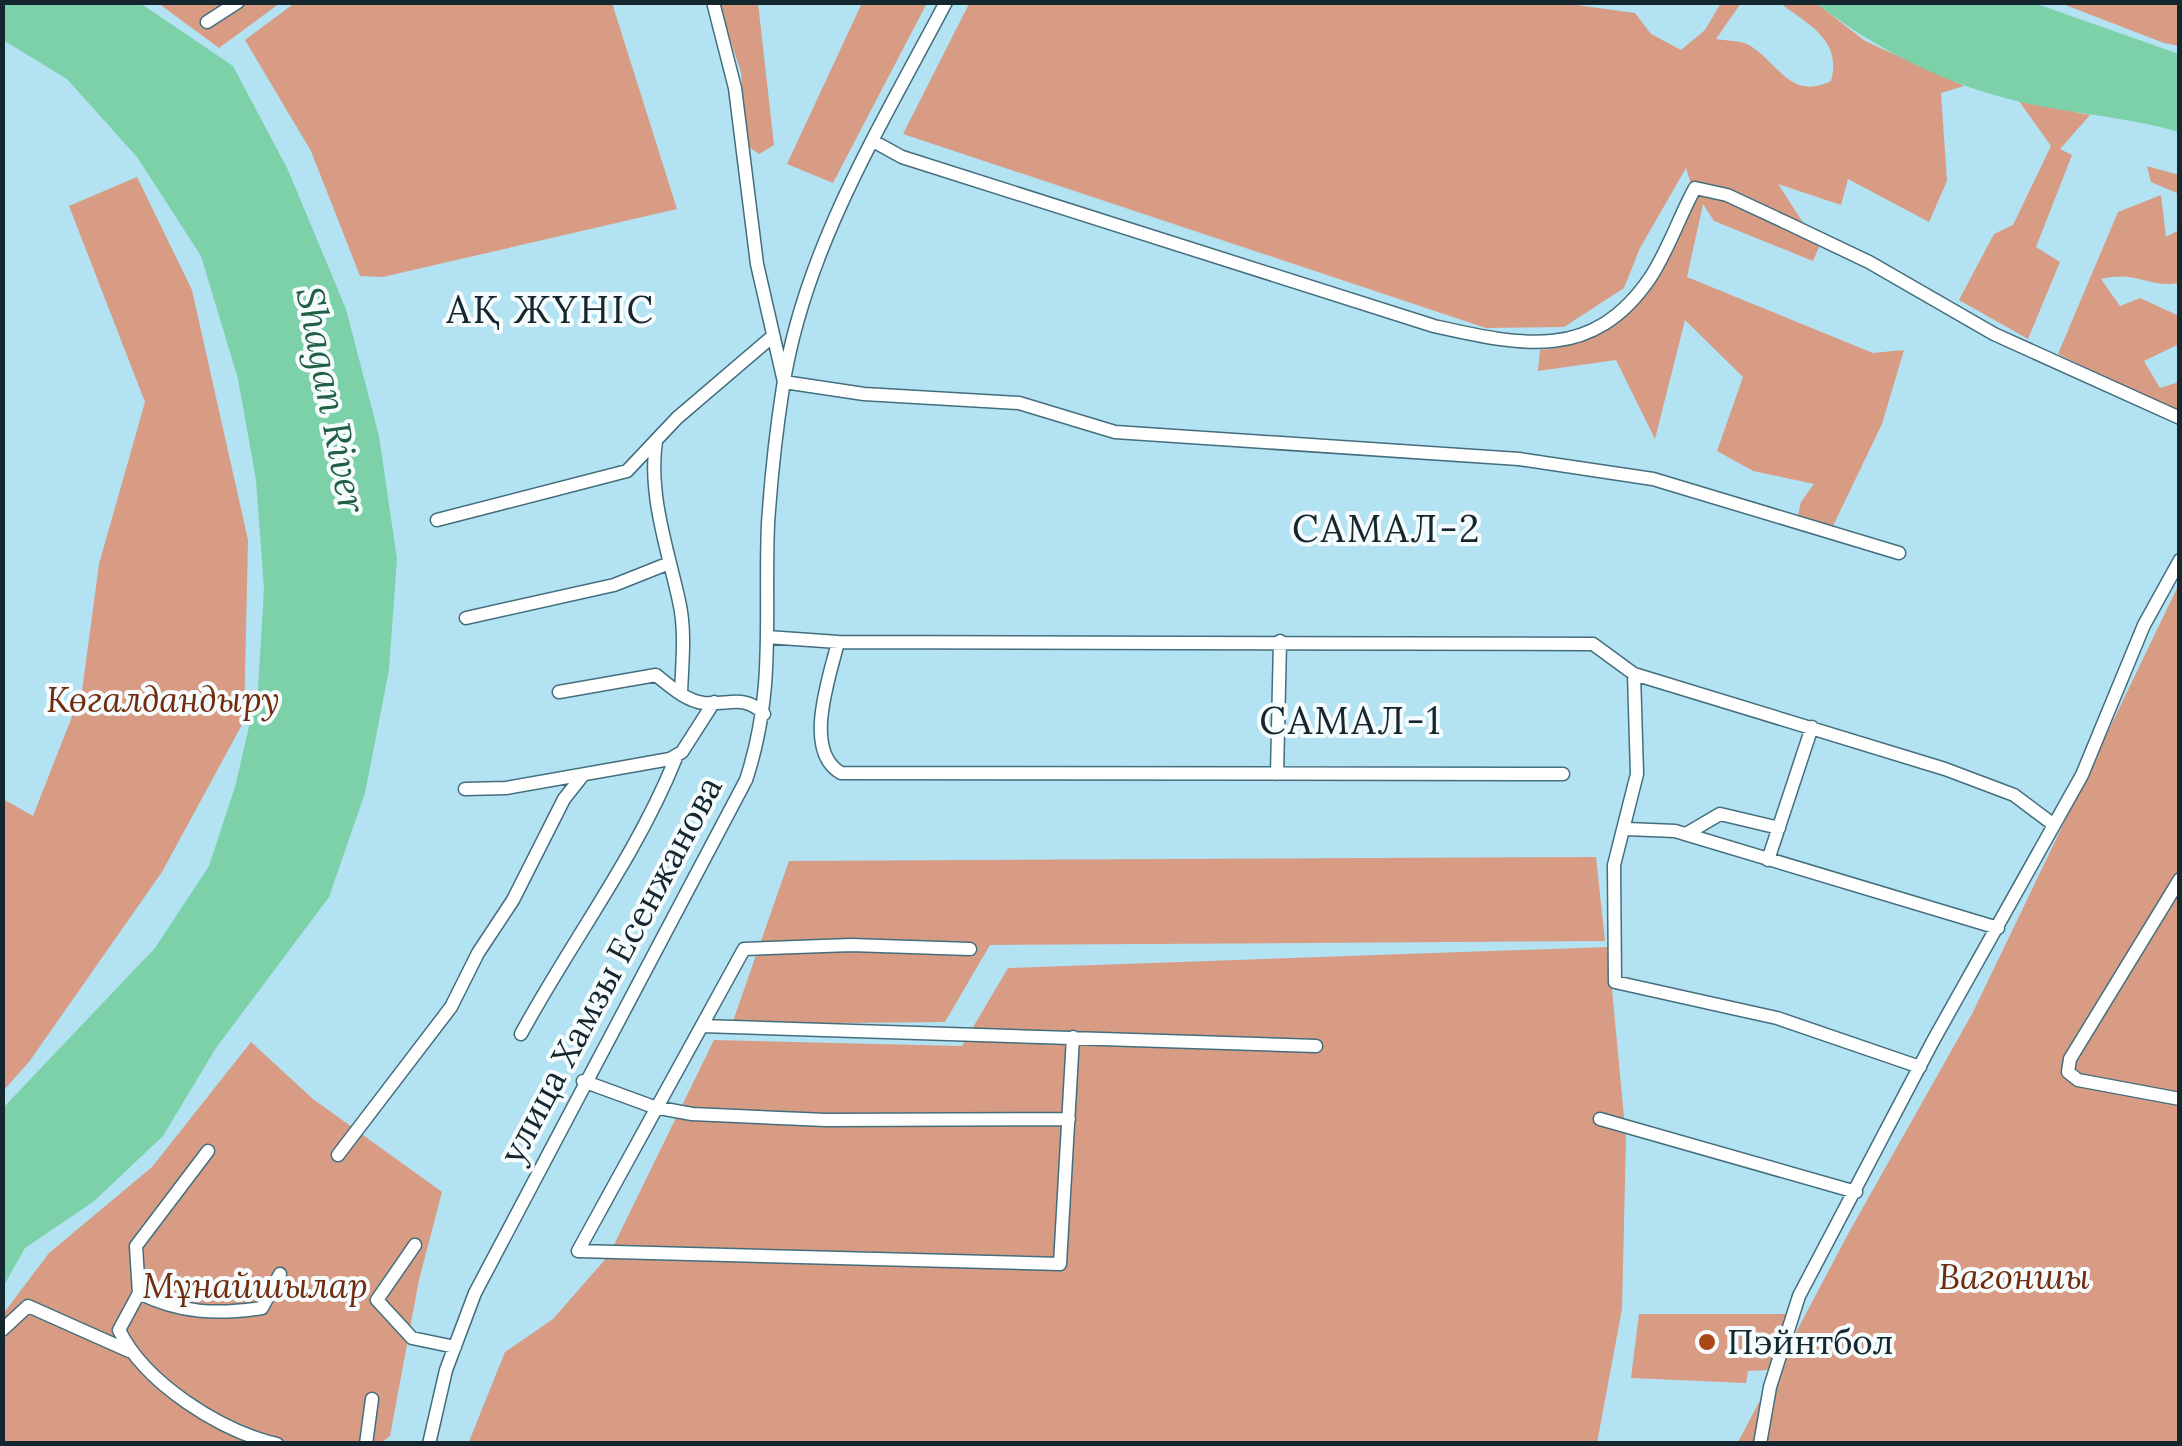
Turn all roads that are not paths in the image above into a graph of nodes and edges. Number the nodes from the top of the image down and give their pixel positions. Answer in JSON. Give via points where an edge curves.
{"nodes":[{"id":1,"x":238,"y":2,"type":"edge"},
{"id":2,"x":713,"y":2,"type":"edge"},
{"id":3,"x":946,"y":2,"type":"edge"},
{"id":4,"x":207,"y":22,"type":"dead end"},
{"id":5,"x":873,"y":141,"type":"junction"},
{"id":6,"x":773,"y":336,"type":"junction"},
{"id":7,"x":784,"y":382,"type":"junction"},
{"id":8,"x":2180,"y":418,"type":"edge"},
{"id":9,"x":656,"y":442,"type":"junction"},
{"id":10,"x":438,"y":520,"type":"dead end"},
{"id":11,"x":1900,"y":553,"type":"dead end"},
{"id":12,"x":2180,"y":560,"type":"edge"},
{"id":13,"x":666,"y":564,"type":"junction"},
{"id":14,"x":466,"y":618,"type":"dead end"},
{"id":15,"x":768,"y":637,"type":"junction"},
{"id":16,"x":1280,"y":641,"type":"junction"},
{"id":17,"x":838,"y":642,"type":"junction"},
{"id":18,"x":1634,"y":674,"type":"junction"},
{"id":19,"x":560,"y":692,"type":"dead end"},
{"id":20,"x":681,"y":694,"type":"junction"},
{"id":21,"x":714,"y":702,"type":"junction"},
{"id":22,"x":764,"y":714,"type":"junction"},
{"id":23,"x":1812,"y":728,"type":"junction"},
{"id":24,"x":678,"y":755,"type":"junction"},
{"id":25,"x":584,"y":774,"type":"junction"},
{"id":26,"x":1277,"y":774,"type":"junction"},
{"id":27,"x":1563,"y":774,"type":"dead end"},
{"id":28,"x":465,"y":789,"type":"dead end"},
{"id":29,"x":2054,"y":825,"type":"junction"},
{"id":30,"x":1779,"y":828,"type":"junction"},
{"id":31,"x":1627,"y":829,"type":"junction"},
{"id":32,"x":1686,"y":834,"type":"junction"},
{"id":33,"x":1768,"y":860,"type":"junction"},
{"id":34,"x":2180,"y":879,"type":"edge"},
{"id":35,"x":1998,"y":928,"type":"junction"},
{"id":36,"x":970,"y":950,"type":"dead end"},
{"id":37,"x":702,"y":1026,"type":"junction"},
{"id":38,"x":522,"y":1034,"type":"dead end"},
{"id":39,"x":1073,"y":1037,"type":"junction"},
{"id":40,"x":1316,"y":1046,"type":"dead end"},
{"id":41,"x":1920,"y":1066,"type":"junction"},
{"id":42,"x":583,"y":1081,"type":"junction"},
{"id":43,"x":2180,"y":1099,"type":"edge"},
{"id":44,"x":654,"y":1107,"type":"junction"},
{"id":45,"x":1069,"y":1118,"type":"junction"},
{"id":46,"x":1600,"y":1119,"type":"dead end"},
{"id":47,"x":208,"y":1151,"type":"dead end"},
{"id":48,"x":338,"y":1155,"type":"dead end"},
{"id":49,"x":1856,"y":1192,"type":"junction"},
{"id":50,"x":415,"y":1245,"type":"dead end"},
{"id":51,"x":280,"y":1274,"type":"dead end"},
{"id":52,"x":139,"y":1293,"type":"junction"},
{"id":53,"x":2,"y":1330,"type":"edge"},
{"id":54,"x":454,"y":1348,"type":"junction"},
{"id":55,"x":128,"y":1350,"type":"junction"},
{"id":56,"x":372,"y":1399,"type":"dead end"},
{"id":57,"x":277,"y":1444,"type":"edge"},
{"id":58,"x":366,"y":1444,"type":"edge"},
{"id":59,"x":429,"y":1444,"type":"edge"},
{"id":60,"x":1760,"y":1444,"type":"edge"}],
"edges":[{"from":1,"to":4,"type":"street"},
{"from":2,"to":6,"type":"street","via":[[735,88]]},
{"from":3,"to":5,"type":"street","name":"улица Хамзы Есенжанова"},
{"from":5,"to":7,"type":"street","name":"улица Хамзы Есенжанова","via":[[824,243]]},
{"from":5,"to":8,"type":"street","via":[[902,158],[1434,326],[1506,342],[1562,343],[1624,305],[1650,278],[1695,188],[1787,222],[1994,334]]},
{"from":6,"to":7,"type":"street"},
{"from":6,"to":9,"type":"street"},
{"from":7,"to":11,"type":"street","via":[[1020,403],[1115,432],[1519,459],[1652,479]]},
{"from":7,"to":15,"type":"street","name":"улица Хамзы Есенжанова","via":[[768,525]]},
{"from":9,"to":10,"type":"street","via":[[627,471]]},
{"from":9,"to":13,"type":"street","via":[[652,466]]},
{"from":12,"to":29,"type":"street"},
{"from":13,"to":14,"type":"street","via":[[614,585]]},
{"from":13,"to":20,"type":"street","via":[[680,602]]},
{"from":15,"to":17,"type":"street"},
{"from":15,"to":22,"type":"street","name":"улица Хамзы Есенжанова"},
{"from":16,"to":17,"type":"street"},
{"from":16,"to":18,"type":"street","via":[[1593,644]]},
{"from":16,"to":26,"type":"street"},
{"from":17,"to":26,"type":"street","via":[[822,746],[825,759],[841,773]]},
{"from":18,"to":23,"type":"street"},
{"from":18,"to":31,"type":"street","via":[[1637,774]]},
{"from":19,"to":20,"type":"street","via":[[656,674]]},
{"from":20,"to":21,"type":"street"},
{"from":21,"to":22,"type":"street","via":[[737,699]]},
{"from":21,"to":24,"type":"street"},
{"from":22,"to":42,"type":"street","name":"улица Хамзы Есенжанова","via":[[730,816]]},
{"from":23,"to":29,"type":"street","via":[[2014,795]]},
{"from":23,"to":30,"type":"street"},
{"from":24,"to":25,"type":"street"},
{"from":24,"to":38,"type":"street","via":[[588,928]]},
{"from":25,"to":28,"type":"street"},
{"from":25,"to":48,"type":"street","via":[[451,1007]]},
{"from":26,"to":27,"type":"street"},
{"from":29,"to":35,"type":"street"},
{"from":30,"to":32,"type":"street","via":[[1720,814]]},
{"from":30,"to":33,"type":"street"},
{"from":31,"to":32,"type":"street"},
{"from":31,"to":41,"type":"street","via":[[1614,866],[1615,982],[1777,1018]]},
{"from":32,"to":33,"type":"street"},
{"from":33,"to":35,"type":"street"},
{"from":34,"to":43,"type":"street","via":[[2068,1072],[2078,1080]]},
{"from":35,"to":41,"type":"street"},
{"from":36,"to":37,"type":"street","via":[[744,948]]},
{"from":37,"to":39,"type":"street"},
{"from":37,"to":44,"type":"street"},
{"from":39,"to":40,"type":"street"},
{"from":39,"to":45,"type":"street"},
{"from":41,"to":49,"type":"street"},
{"from":42,"to":44,"type":"street"},
{"from":42,"to":54,"type":"street","name":"улица Хамзы Есенжанова","via":[[475,1293]]},
{"from":44,"to":45,"type":"street","via":[[826,1120]]},
{"from":44,"to":45,"type":"street","via":[[578,1251],[1060,1264]]},
{"from":46,"to":49,"type":"street"},
{"from":47,"to":52,"type":"street","via":[[136,1246]]},
{"from":49,"to":60,"type":"street","via":[[1799,1296],[1770,1386]]},
{"from":50,"to":54,"type":"street","via":[[377,1300],[412,1338]]},
{"from":51,"to":52,"type":"street","via":[[262,1308],[226,1314],[173,1310]]},
{"from":52,"to":55,"type":"street","via":[[118,1330]]},
{"from":53,"to":55,"type":"street","via":[[28,1306]]},
{"from":54,"to":59,"type":"street","name":"улица Хамзы Есенжанова"},
{"from":55,"to":57,"type":"street","via":[[182,1397],[250,1438]]},
{"from":56,"to":58,"type":"street"}]}
